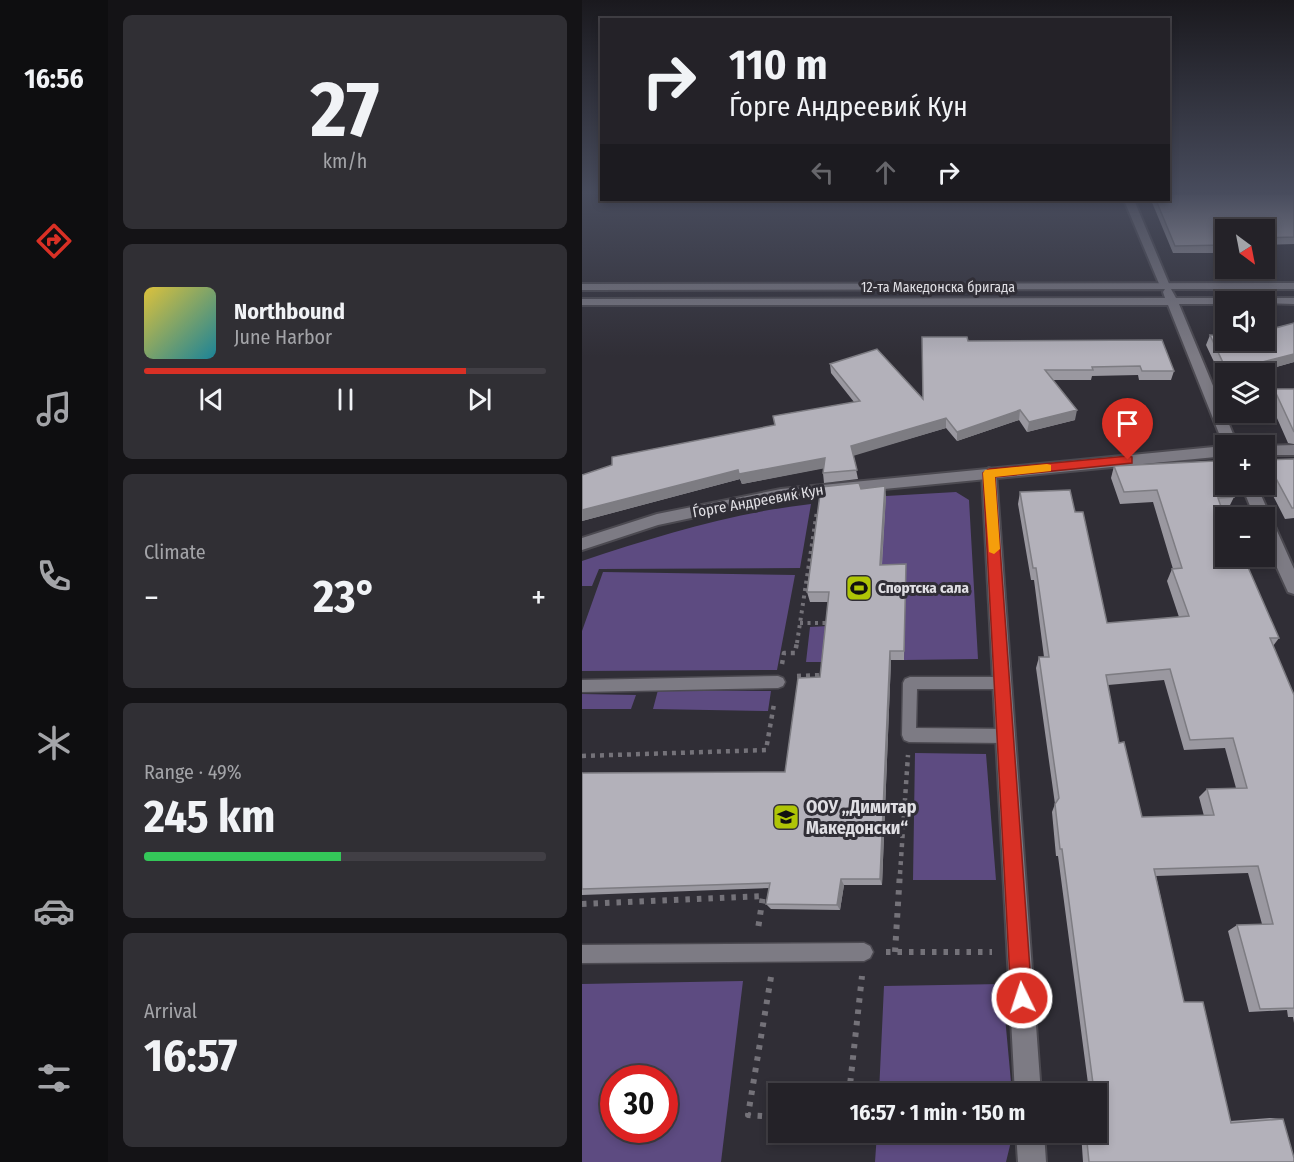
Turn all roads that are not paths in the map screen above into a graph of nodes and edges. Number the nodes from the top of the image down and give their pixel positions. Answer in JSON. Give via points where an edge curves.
{"nodes":[{"id":1,"x":1149,"y":248,"type":"edge"},
{"id":2,"x":1165,"y":286,"type":"junction"},
{"id":3,"x":1294,"y":286,"type":"edge"},
{"id":4,"x":582,"y":287,"type":"edge"},
{"id":5,"x":1294,"y":301,"type":"edge"},
{"id":6,"x":582,"y":302,"type":"edge"},
{"id":7,"x":1171,"y":302,"type":"junction"},
{"id":8,"x":1226,"y":435,"type":"edge"},
{"id":9,"x":1275,"y":450,"type":"edge"},
{"id":10,"x":1294,"y":450,"type":"edge"},
{"id":11,"x":1215,"y":452,"type":"edge"},
{"id":12,"x":989,"y":473,"type":"junction"},
{"id":13,"x":582,"y":544,"type":"edge"},
{"id":14,"x":1275,"y":544,"type":"edge"},
{"id":15,"x":1294,"y":587,"type":"edge"},
{"id":16,"x":778,"y":682,"type":"road end"},
{"id":17,"x":1002,"y":683,"type":"junction"},
{"id":18,"x":582,"y":686,"type":"edge"},
{"id":19,"x":1005,"y":736,"type":"junction"},
{"id":20,"x":864,"y":952,"type":"road end"},
{"id":21,"x":582,"y":954,"type":"edge"},
{"id":22,"x":1027,"y":1083,"type":"edge"},
{"id":23,"x":1031,"y":1143,"type":"edge"},
{"id":24,"x":1032,"y":1162,"type":"edge"}],
"edges":[{"from":1,"to":2,"type":"street"},
{"from":2,"to":3,"type":"street","name":"12-та Македонска бригада"},
{"from":2,"to":4,"type":"street","name":"12-та Македонска бригада"},
{"from":2,"to":7,"type":"street"},
{"from":5,"to":7,"type":"street","name":"12-та Македонска бригада"},
{"from":6,"to":7,"type":"street","name":"12-та Македонска бригада"},
{"from":7,"to":8,"type":"street"},
{"from":9,"to":10,"type":"street"},
{"from":11,"to":12,"type":"street","name":"Ѓорге Андреевиќ Кун"},
{"from":12,"to":13,"type":"street","name":"Ѓорге Андреевиќ Кун","via":[[781,494],[657,520]]},
{"from":12,"to":17,"type":"street"},
{"from":14,"to":15,"type":"street"},
{"from":16,"to":18,"type":"lane"},
{"from":17,"to":19,"type":"street"},
{"from":17,"to":19,"type":"lane","via":[[910,683],[909,735]]},
{"from":19,"to":22,"type":"street"},
{"from":20,"to":21,"type":"lane"},
{"from":23,"to":24,"type":"street"}]}
